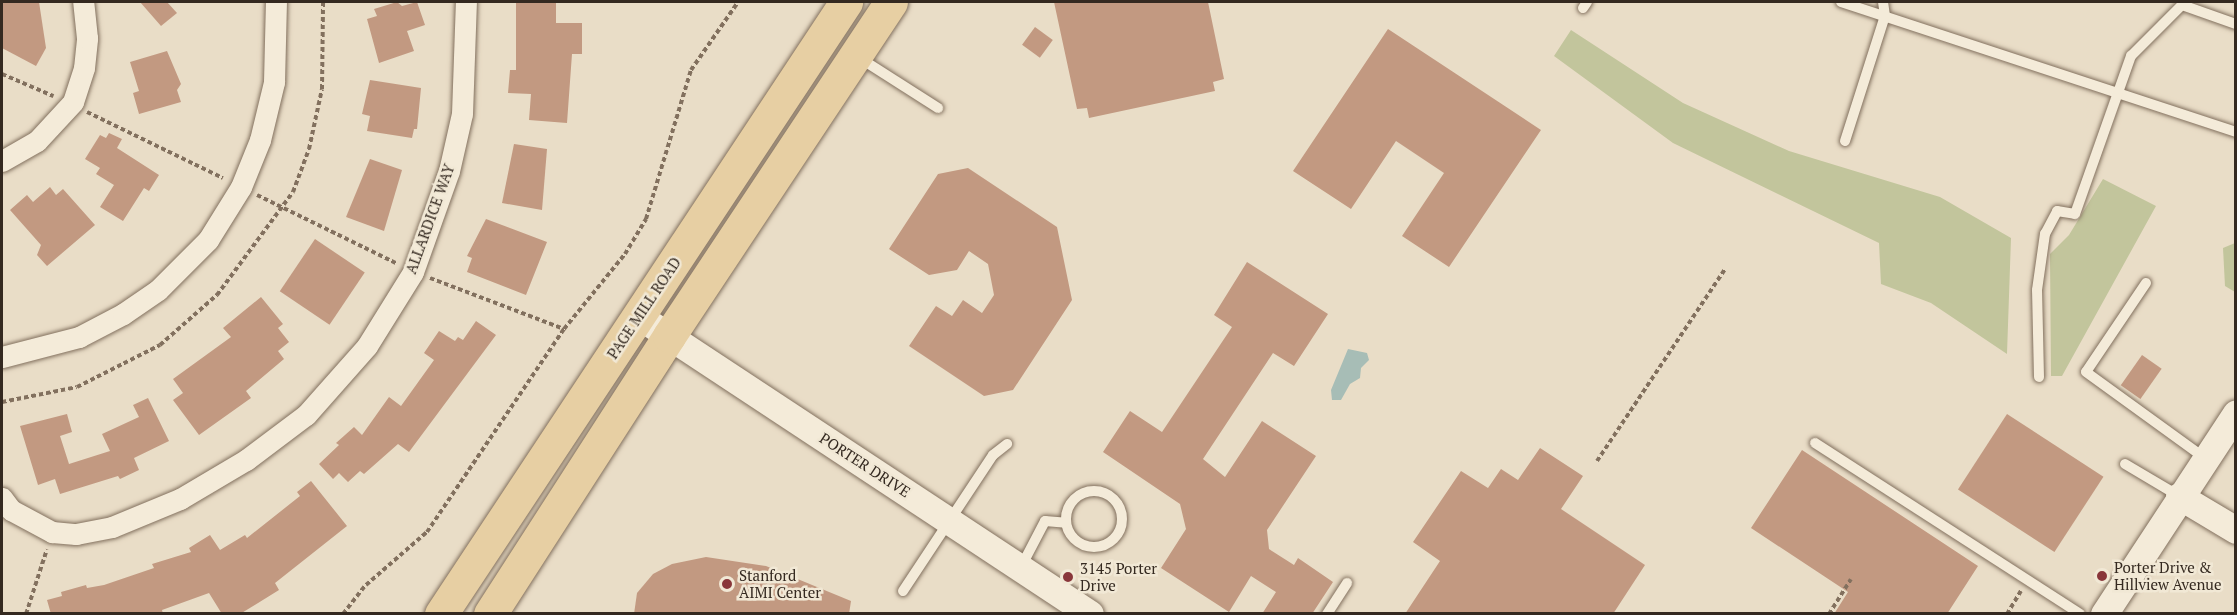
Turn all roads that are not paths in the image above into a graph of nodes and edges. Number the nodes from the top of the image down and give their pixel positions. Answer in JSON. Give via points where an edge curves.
{"nodes":[{"id":1,"x":83,"y":2,"type":"edge"},
{"id":2,"x":276,"y":2,"type":"edge"},
{"id":3,"x":466,"y":2,"type":"edge"},
{"id":4,"x":846,"y":2,"type":"edge"},
{"id":5,"x":891,"y":2,"type":"edge"},
{"id":6,"x":1841,"y":2,"type":"edge"},
{"id":7,"x":1883,"y":2,"type":"edge"},
{"id":8,"x":1885,"y":16,"type":"junction"},
{"id":9,"x":2235,"y":24,"type":"edge"},
{"id":10,"x":856,"y":55,"type":"junction"},
{"id":11,"x":2120,"y":93,"type":"junction"},
{"id":12,"x":938,"y":108,"type":"dead end"},
{"id":13,"x":2235,"y":132,"type":"edge"},
{"id":14,"x":1845,"y":141,"type":"dead end"},
{"id":15,"x":2,"y":161,"type":"edge"},
{"id":16,"x":2146,"y":283,"type":"dead end"},
{"id":17,"x":640,"y":317,"type":"junction"},
{"id":18,"x":669,"y":336,"type":"junction"},
{"id":19,"x":2,"y":357,"type":"edge"},
{"id":20,"x":2039,"y":377,"type":"dead end"},
{"id":21,"x":2235,"y":413,"type":"edge"},
{"id":22,"x":1815,"y":443,"type":"dead end"},
{"id":23,"x":1006,"y":444,"type":"dead end"},
{"id":24,"x":2205,"y":458,"type":"junction"},
{"id":25,"x":2125,"y":464,"type":"dead end"},
{"id":26,"x":2179,"y":496,"type":"junction"},
{"id":27,"x":2,"y":498,"type":"edge"},
{"id":28,"x":950,"y":520,"type":"junction"},
{"id":29,"x":1066,"y":523,"type":"junction"},
{"id":30,"x":2235,"y":530,"type":"edge"},
{"id":31,"x":1021,"y":567,"type":"junction"},
{"id":32,"x":1347,"y":583,"type":"dead end"},
{"id":33,"x":903,"y":591,"type":"dead end"},
{"id":34,"x":441,"y":614,"type":"edge"},
{"id":35,"x":490,"y":614,"type":"edge"},
{"id":36,"x":1090,"y":614,"type":"edge"},
{"id":37,"x":1328,"y":614,"type":"edge"},
{"id":38,"x":2080,"y":614,"type":"edge"},
{"id":39,"x":2104,"y":614,"type":"edge"}],
"edges":[{"from":1,"to":15,"type":"street","via":[[87,38],[84,68],[72,104],[37,141]]},
{"from":2,"to":19,"type":"street","via":[[274,82],[260,140],[241,187],[208,240],[158,290],[79,337]]},
{"from":3,"to":27,"type":"street","name":"ALLARDICE WAY","via":[[462,114],[449,171],[413,272],[367,346],[306,415],[246,460],[180,499],[112,527],[76,534],[52,531],[11,510]]},
{"from":4,"to":17,"type":"main road","name":"PAGE MILL ROAD"},
{"from":5,"to":10,"type":"main road"},
{"from":6,"to":8,"type":"lane"},
{"from":7,"to":8,"type":"lane"},
{"from":8,"to":11,"type":"lane"},
{"from":8,"to":14,"type":"lane"},
{"from":9,"to":11,"type":"lane","via":[[2182,5],[2131,56]]},
{"from":10,"to":12,"type":"lane"},
{"from":10,"to":18,"type":"main road"},
{"from":11,"to":13,"type":"lane"},
{"from":11,"to":20,"type":"lane","via":[[2102,132],[2075,214],[2057,211],[2045,234],[2037,290]]},
{"from":16,"to":24,"type":"lane","via":[[2086,372]]},
{"from":17,"to":18,"type":"street","name":"PORTER DRIVE"},
{"from":17,"to":34,"type":"main road","name":"PAGE MILL ROAD"},
{"from":18,"to":28,"type":"street","name":"PORTER DRIVE"},
{"from":18,"to":35,"type":"main road"},
{"from":21,"to":24,"type":"street"},
{"from":22,"to":38,"type":"lane"},
{"from":23,"to":28,"type":"lane","via":[[993,455]]},
{"from":24,"to":26,"type":"street"},
{"from":25,"to":26,"type":"lane"},
{"from":26,"to":30,"type":"street"},
{"from":26,"to":39,"type":"street"},
{"from":28,"to":31,"type":"street","name":"PORTER DRIVE"},
{"from":28,"to":33,"type":"lane"},
{"from":29,"to":29,"type":"lane","via":[[1082,544],[1100,546],[1116,536],[1121,519],[1112,498],[1091,491],[1071,502]]},
{"from":29,"to":31,"type":"lane","via":[[1045,521]]},
{"from":31,"to":36,"type":"street","name":"PORTER DRIVE"},
{"from":32,"to":37,"type":"lane"}]}
